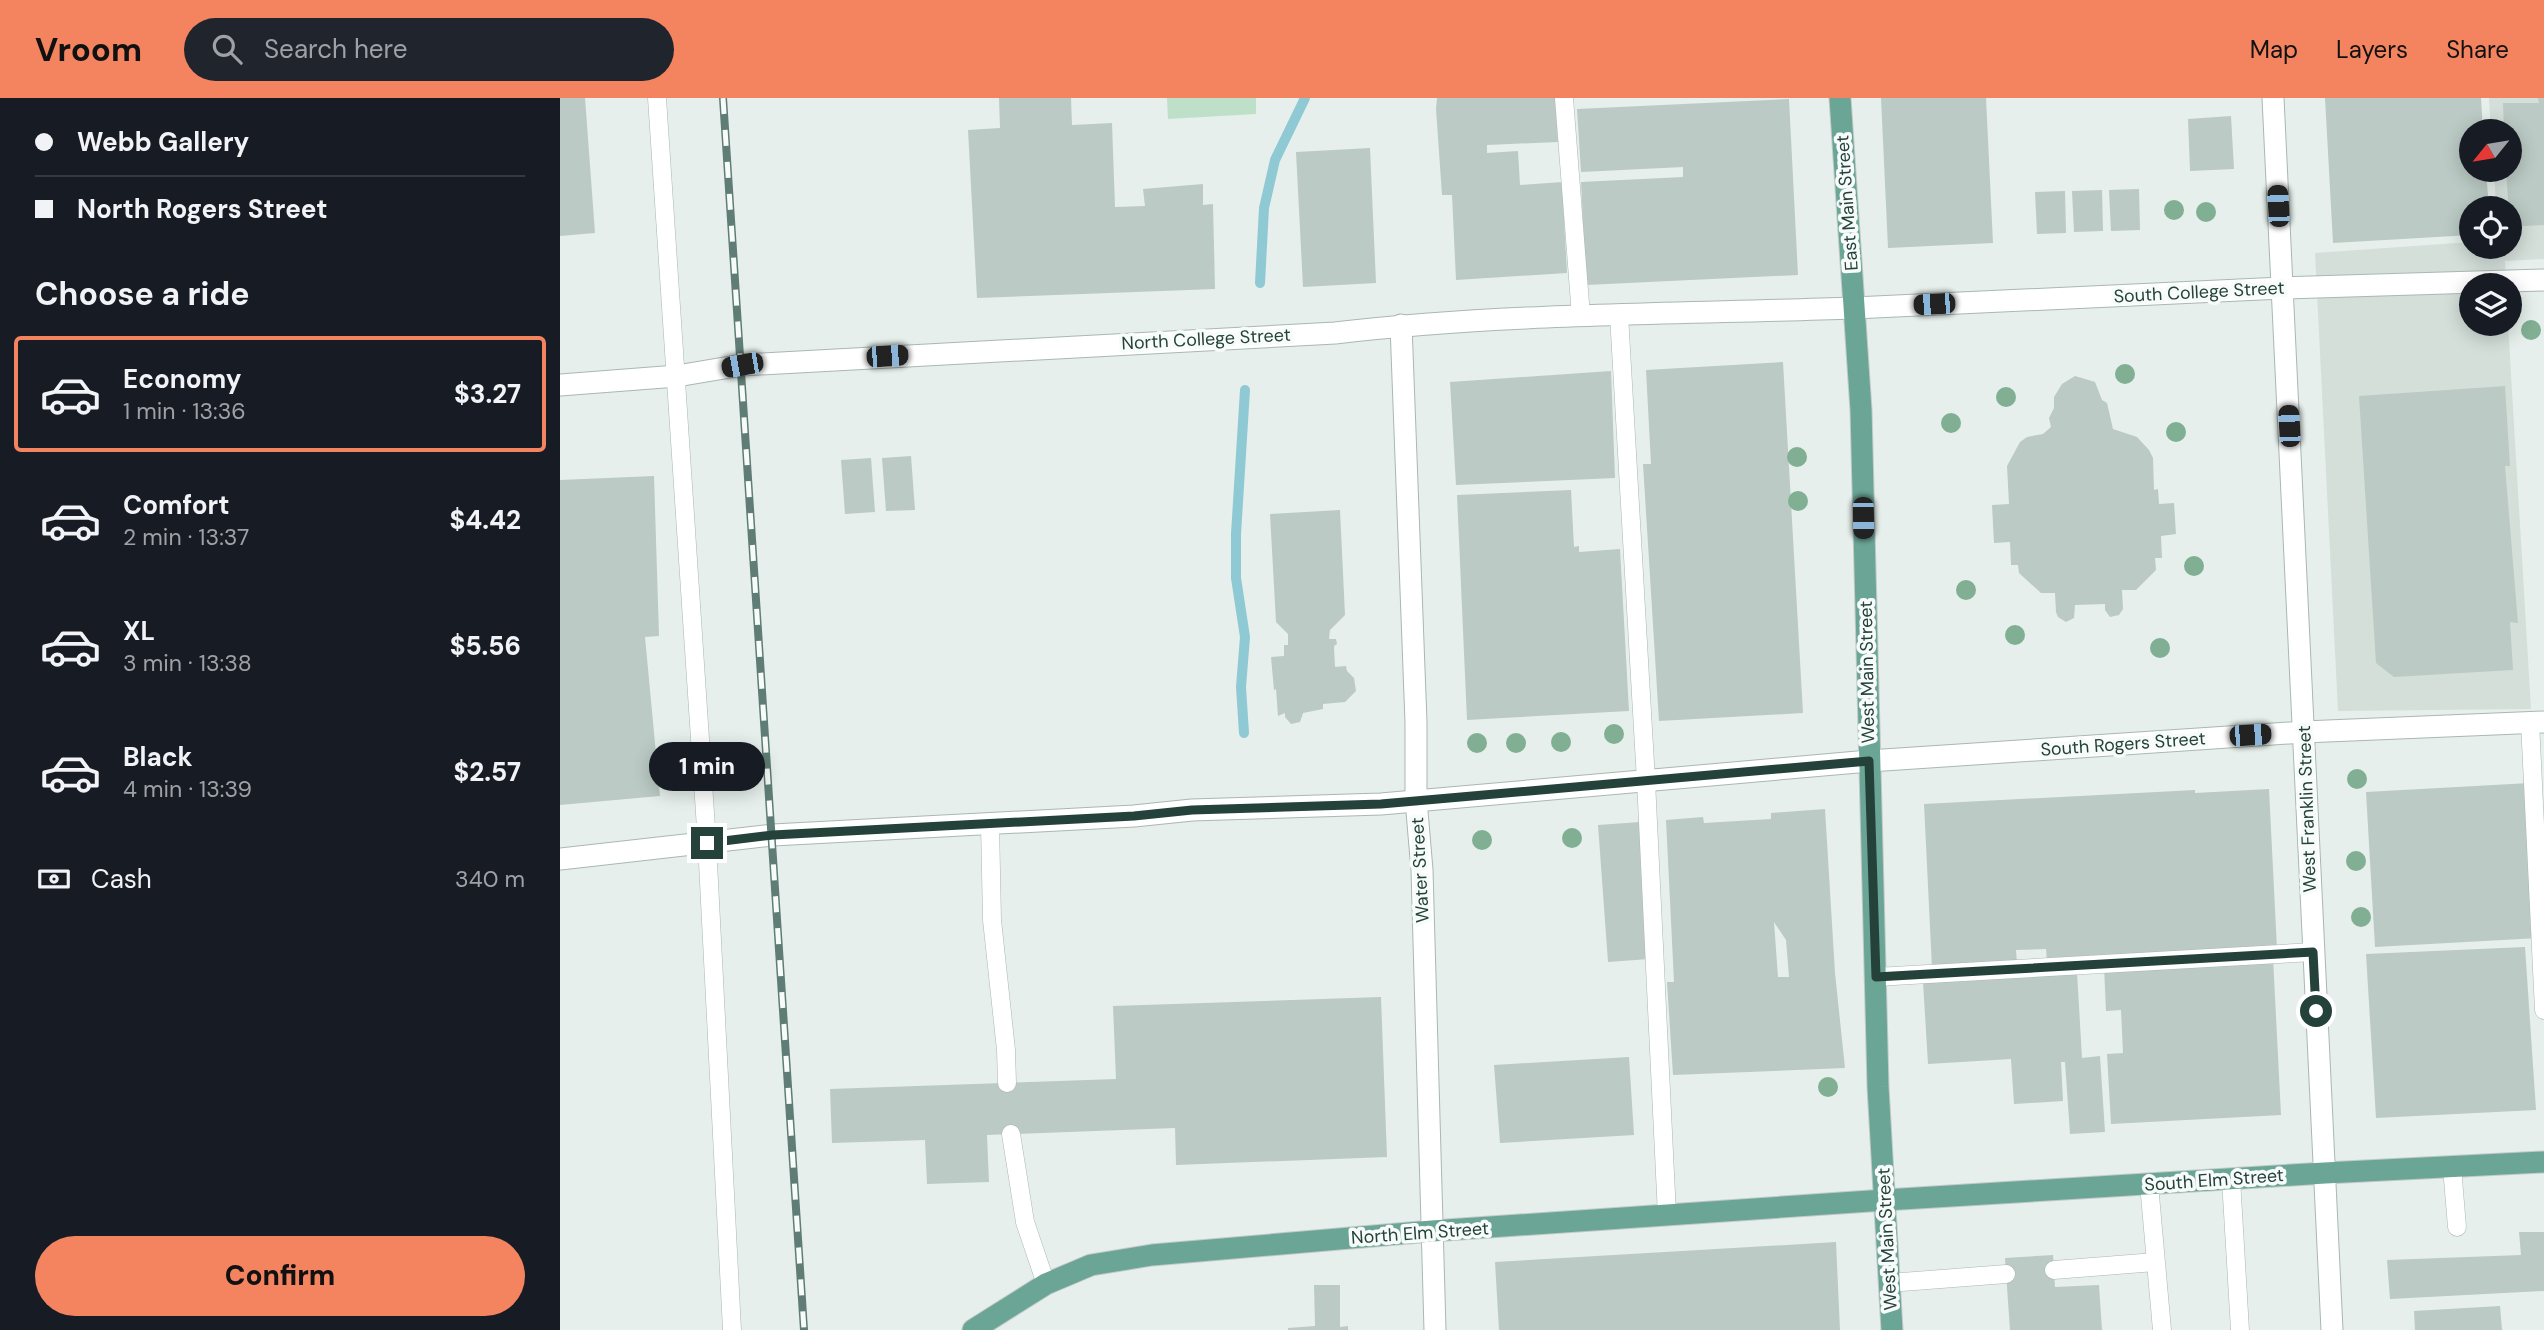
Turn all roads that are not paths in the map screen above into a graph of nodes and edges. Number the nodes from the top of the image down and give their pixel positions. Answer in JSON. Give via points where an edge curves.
{"nodes":[{"id":1,"x":657,"y":98,"type":"edge"},
{"id":2,"x":1564,"y":98,"type":"edge"},
{"id":3,"x":1840,"y":98,"type":"edge"},
{"id":4,"x":2273,"y":98,"type":"edge"},
{"id":5,"x":2544,"y":280,"type":"edge"},
{"id":6,"x":2281,"y":288,"type":"junction"},
{"id":7,"x":1854,"y":308,"type":"junction"},
{"id":8,"x":1619,"y":315,"type":"junction"},
{"id":9,"x":1581,"y":316,"type":"junction"},
{"id":10,"x":1401,"y":325,"type":"junction"},
{"id":11,"x":677,"y":376,"type":"junction"},
{"id":12,"x":560,"y":385,"type":"edge"},
{"id":13,"x":2537,"y":722,"type":"edge"},
{"id":14,"x":2305,"y":732,"type":"junction"},
{"id":15,"x":1869,"y":761,"type":"junction"},
{"id":16,"x":1646,"y":781,"type":"junction"},
{"id":17,"x":1416,"y":800,"type":"junction"},
{"id":18,"x":990,"y":824,"type":"junction"},
{"id":19,"x":707,"y":843,"type":"junction"},
{"id":20,"x":560,"y":859,"type":"edge"},
{"id":21,"x":2313,"y":952,"type":"junction"},
{"id":22,"x":2543,"y":961,"type":"edge"},
{"id":23,"x":1876,"y":977,"type":"junction"},
{"id":24,"x":2544,"y":1010,"type":"edge"},
{"id":25,"x":1007,"y":1083,"type":"dead end"},
{"id":26,"x":1011,"y":1134,"type":"dead end"},
{"id":27,"x":2544,"y":1162,"type":"edge"},
{"id":28,"x":2452,"y":1167,"type":"junction"},
{"id":29,"x":2325,"y":1173,"type":"junction"},
{"id":30,"x":2231,"y":1179,"type":"junction"},
{"id":31,"x":2149,"y":1184,"type":"junction"},
{"id":32,"x":1885,"y":1200,"type":"junction"},
{"id":33,"x":1667,"y":1215,"type":"junction"},
{"id":34,"x":2457,"y":1227,"type":"dead end"},
{"id":35,"x":1432,"y":1231,"type":"junction"},
{"id":36,"x":2155,"y":1262,"type":"junction"},
{"id":37,"x":2054,"y":1270,"type":"dead end"},
{"id":38,"x":2006,"y":1274,"type":"dead end"},
{"id":39,"x":1889,"y":1283,"type":"junction"},
{"id":40,"x":1046,"y":1284,"type":"junction"},
{"id":41,"x":732,"y":1330,"type":"edge"},
{"id":42,"x":973,"y":1330,"type":"edge"},
{"id":43,"x":1435,"y":1330,"type":"edge"},
{"id":44,"x":1892,"y":1330,"type":"edge"},
{"id":45,"x":2162,"y":1330,"type":"edge"},
{"id":46,"x":2240,"y":1330,"type":"edge"},
{"id":47,"x":2332,"y":1330,"type":"edge"}],
"edges":[{"from":1,"to":11,"type":"lane"},
{"from":2,"to":9,"type":"lane"},
{"from":3,"to":7,"type":"main road","name":"East Main Street"},
{"from":4,"to":6,"type":"street","name":"West Franklin Street"},
{"from":5,"to":6,"type":"street","name":"South College Street"},
{"from":6,"to":7,"type":"street","name":"South College Street"},
{"from":6,"to":14,"type":"street","name":"West Franklin Street"},
{"from":7,"to":8,"type":"street","name":"North College Street"},
{"from":7,"to":15,"type":"main road","name":"West Main Street","via":[[1861,410]]},
{"from":8,"to":9,"type":"street","name":"North College Street"},
{"from":8,"to":16,"type":"lane"},
{"from":9,"to":10,"type":"street","name":"North College Street"},
{"from":10,"to":11,"type":"street","name":"North College Street","via":[[1335,333],[742,365]]},
{"from":10,"to":17,"type":"street","name":"Water Street"},
{"from":11,"to":12,"type":"street","name":"North College Street"},
{"from":11,"to":19,"type":"lane"},
{"from":13,"to":14,"type":"street","name":"South Rogers Street"},
{"from":13,"to":22,"type":"lane"},
{"from":14,"to":15,"type":"street","name":"South Rogers Street"},
{"from":14,"to":21,"type":"street","name":"West Franklin Street"},
{"from":15,"to":16,"type":"street","name":"South Rogers Street"},
{"from":15,"to":23,"type":"main road","name":"West Main Street"},
{"from":16,"to":17,"type":"street","name":"South Rogers Street"},
{"from":16,"to":33,"type":"lane"},
{"from":17,"to":18,"type":"street","name":"South Rogers Street"},
{"from":17,"to":35,"type":"street","name":"Water Street","via":[[1423,884]]},
{"from":18,"to":19,"type":"street","name":"South Rogers Street","via":[[773,835]]},
{"from":18,"to":25,"type":"lane","via":[[992,920]]},
{"from":19,"to":20,"type":"street","name":"South Rogers Street"},
{"from":19,"to":41,"type":"lane"},
{"from":21,"to":23,"type":"lane"},
{"from":21,"to":29,"type":"street","name":"West Franklin Street"},
{"from":22,"to":24,"type":"lane"},
{"from":23,"to":32,"type":"main road","name":"West Main Street"},
{"from":26,"to":40,"type":"lane","via":[[1025,1222]]},
{"from":27,"to":28,"type":"main road","name":"South Elm Street"},
{"from":28,"to":29,"type":"main road","name":"South Elm Street"},
{"from":28,"to":34,"type":"lane"},
{"from":29,"to":30,"type":"main road","name":"South Elm Street"},
{"from":29,"to":47,"type":"street","name":"West Franklin Street"},
{"from":30,"to":31,"type":"main road","name":"South Elm Street"},
{"from":30,"to":46,"type":"lane"},
{"from":31,"to":32,"type":"main road","name":"South Elm Street"},
{"from":31,"to":36,"type":"lane"},
{"from":32,"to":33,"type":"main road","name":"North Elm Street"},
{"from":32,"to":39,"type":"main road","name":"West Main Street"},
{"from":33,"to":35,"type":"main road","name":"North Elm Street"},
{"from":35,"to":40,"type":"main road","name":"North Elm Street","via":[[1152,1255],[1091,1265]]},
{"from":35,"to":43,"type":"street","name":"Water Street"},
{"from":36,"to":37,"type":"lane"},
{"from":36,"to":45,"type":"lane"},
{"from":38,"to":39,"type":"lane"},
{"from":39,"to":44,"type":"main road","name":"West Main Street"},
{"from":40,"to":42,"type":"main road","name":"North Elm Street"}]}
